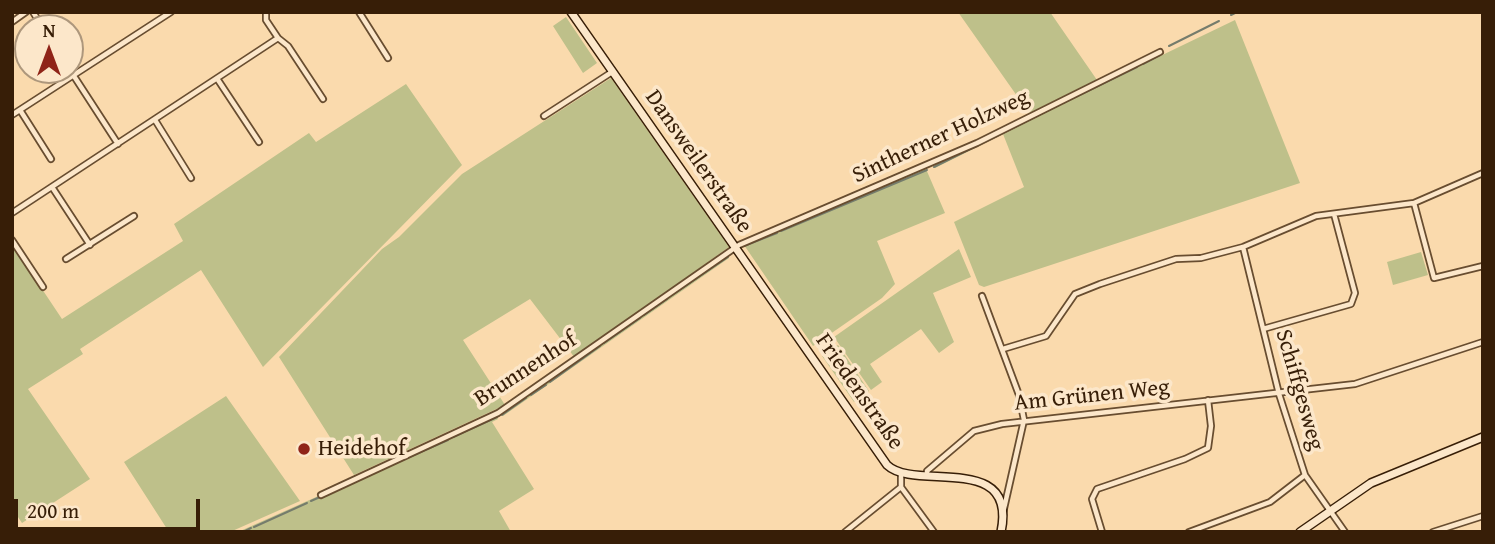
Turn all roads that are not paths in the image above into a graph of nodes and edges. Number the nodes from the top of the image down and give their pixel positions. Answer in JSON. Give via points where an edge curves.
{"nodes":[{"id":1,"x":26,"y":12,"type":"edge"},
{"id":2,"x":171,"y":12,"type":"edge"},
{"id":3,"x":266,"y":12,"type":"edge"},
{"id":4,"x":359,"y":12,"type":"edge"},
{"id":5,"x":571,"y":12,"type":"edge"},
{"id":6,"x":12,"y":22,"type":"edge"},
{"id":7,"x":278,"y":38,"type":"junction"},
{"id":8,"x":1160,"y":52,"type":"dead end"},
{"id":9,"x":388,"y":58,"type":"dead end"},
{"id":10,"x":84,"y":70,"type":"edge"},
{"id":11,"x":611,"y":72,"type":"junction"},
{"id":12,"x":218,"y":80,"type":"junction"},
{"id":13,"x":63,"y":84,"type":"edge"},
{"id":14,"x":79,"y":84,"type":"edge"},
{"id":15,"x":323,"y":99,"type":"dead end"},
{"id":16,"x":20,"y":110,"type":"junction"},
{"id":17,"x":12,"y":115,"type":"edge"},
{"id":18,"x":544,"y":116,"type":"dead end"},
{"id":19,"x":155,"y":120,"type":"junction"},
{"id":20,"x":259,"y":142,"type":"dead end"},
{"id":21,"x":118,"y":144,"type":"junction"},
{"id":22,"x":51,"y":159,"type":"dead end"},
{"id":23,"x":1483,"y":173,"type":"edge"},
{"id":24,"x":191,"y":178,"type":"dead end"},
{"id":25,"x":52,"y":187,"type":"junction"},
{"id":26,"x":1414,"y":203,"type":"junction"},
{"id":27,"x":12,"y":212,"type":"edge"},
{"id":28,"x":1334,"y":214,"type":"junction"},
{"id":29,"x":134,"y":216,"type":"dead end"},
{"id":30,"x":12,"y":240,"type":"edge"},
{"id":31,"x":90,"y":245,"type":"junction"},
{"id":32,"x":1242,"y":247,"type":"junction"},
{"id":33,"x":734,"y":248,"type":"junction"},
{"id":34,"x":66,"y":259,"type":"dead end"},
{"id":35,"x":1483,"y":266,"type":"edge"},
{"id":36,"x":43,"y":287,"type":"dead end"},
{"id":37,"x":982,"y":296,"type":"dead end"},
{"id":38,"x":1263,"y":328,"type":"junction"},
{"id":39,"x":794,"y":333,"type":"joint"},
{"id":40,"x":1483,"y":342,"type":"edge"},
{"id":41,"x":1003,"y":349,"type":"junction"},
{"id":42,"x":1279,"y":394,"type":"junction"},
{"id":43,"x":1208,"y":400,"type":"junction"},
{"id":44,"x":1024,"y":420,"type":"junction"},
{"id":45,"x":1483,"y":438,"type":"edge"},
{"id":46,"x":901,"y":473,"type":"junction"},
{"id":47,"x":927,"y":475,"type":"junction"},
{"id":48,"x":1304,"y":475,"type":"junction"},
{"id":49,"x":901,"y":487,"type":"junction"},
{"id":50,"x":321,"y":495,"type":"dead end"},
{"id":51,"x":1329,"y":511,"type":"junction"},
{"id":52,"x":1003,"y":513,"type":"junction"},
{"id":53,"x":1483,"y":516,"type":"edge"},
{"id":54,"x":845,"y":532,"type":"edge"},
{"id":55,"x":934,"y":532,"type":"edge"},
{"id":56,"x":1001,"y":532,"type":"edge"},
{"id":57,"x":1102,"y":532,"type":"edge"},
{"id":58,"x":1189,"y":532,"type":"edge"},
{"id":59,"x":1300,"y":532,"type":"edge"},
{"id":60,"x":1345,"y":532,"type":"edge"},
{"id":61,"x":1433,"y":532,"type":"edge"}],
"edges":[{"from":1,"to":6,"type":"street"},
{"from":2,"to":10,"type":"street"},
{"from":3,"to":7,"type":"street"},
{"from":4,"to":9,"type":"street"},
{"from":5,"to":11,"type":"main road","name":"Dansweilerstraße"},
{"from":7,"to":12,"type":"street"},
{"from":7,"to":15,"type":"street"},
{"from":8,"to":33,"type":"street","name":"Sintherner Holzweg","via":[[976,143]]},
{"from":11,"to":18,"type":"street"},
{"from":11,"to":33,"type":"main road","name":"Dansweilerstraße"},
{"from":12,"to":19,"type":"street"},
{"from":12,"to":20,"type":"street"},
{"from":13,"to":16,"type":"street"},
{"from":14,"to":21,"type":"street"},
{"from":16,"to":17,"type":"street"},
{"from":16,"to":22,"type":"street"},
{"from":19,"to":21,"type":"street"},
{"from":19,"to":24,"type":"street"},
{"from":21,"to":25,"type":"street"},
{"from":23,"to":26,"type":"street"},
{"from":25,"to":27,"type":"street"},
{"from":25,"to":31,"type":"street"},
{"from":26,"to":28,"type":"street"},
{"from":26,"to":35,"type":"street","via":[[1434,278]]},
{"from":28,"to":32,"type":"street","via":[[1316,216]]},
{"from":28,"to":38,"type":"street","via":[[1355,293],[1351,304]]},
{"from":29,"to":31,"type":"street"},
{"from":30,"to":36,"type":"street"},
{"from":31,"to":34,"type":"street"},
{"from":32,"to":38,"type":"street","name":"Schiffgesweg"},
{"from":32,"to":41,"type":"street","via":[[1176,259],[1075,294],[1046,337]]},
{"from":33,"to":39,"type":"main road","name":"Dansweilerstraße"},
{"from":33,"to":50,"type":"street","name":"Brunnenhof","via":[[498,413]]},
{"from":37,"to":41,"type":"street"},
{"from":38,"to":42,"type":"street","name":"Schiffgesweg"},
{"from":39,"to":46,"type":"main road","name":"Friedenstraße","via":[[887,465]]},
{"from":40,"to":42,"type":"street","name":"Am Grünen Weg","via":[[1355,384]]},
{"from":41,"to":44,"type":"street"},
{"from":42,"to":43,"type":"street","name":"Am Grünen Weg"},
{"from":42,"to":48,"type":"street","name":"Schiffgesweg"},
{"from":43,"to":44,"type":"street","name":"Am Grünen Weg"},
{"from":43,"to":57,"type":"street","via":[[1208,448],[1097,489],[1092,499]]},
{"from":44,"to":47,"type":"street","name":"Am Grünen Weg","via":[[974,431]]},
{"from":44,"to":52,"type":"street"},
{"from":45,"to":51,"type":"main road","via":[[1398,469]]},
{"from":46,"to":47,"type":"main road","name":"Friedenstraße"},
{"from":46,"to":49,"type":"street"},
{"from":47,"to":52,"type":"main road","name":"Friedenstraße","via":[[978,482],[996,496]]},
{"from":48,"to":51,"type":"street","name":"Schiffgesweg"},
{"from":48,"to":58,"type":"street","via":[[1270,502]]},
{"from":49,"to":54,"type":"street"},
{"from":49,"to":55,"type":"street"},
{"from":51,"to":59,"type":"main road"},
{"from":51,"to":60,"type":"street","name":"Schiffgesweg"},
{"from":52,"to":56,"type":"main road"},
{"from":53,"to":61,"type":"street"}]}
